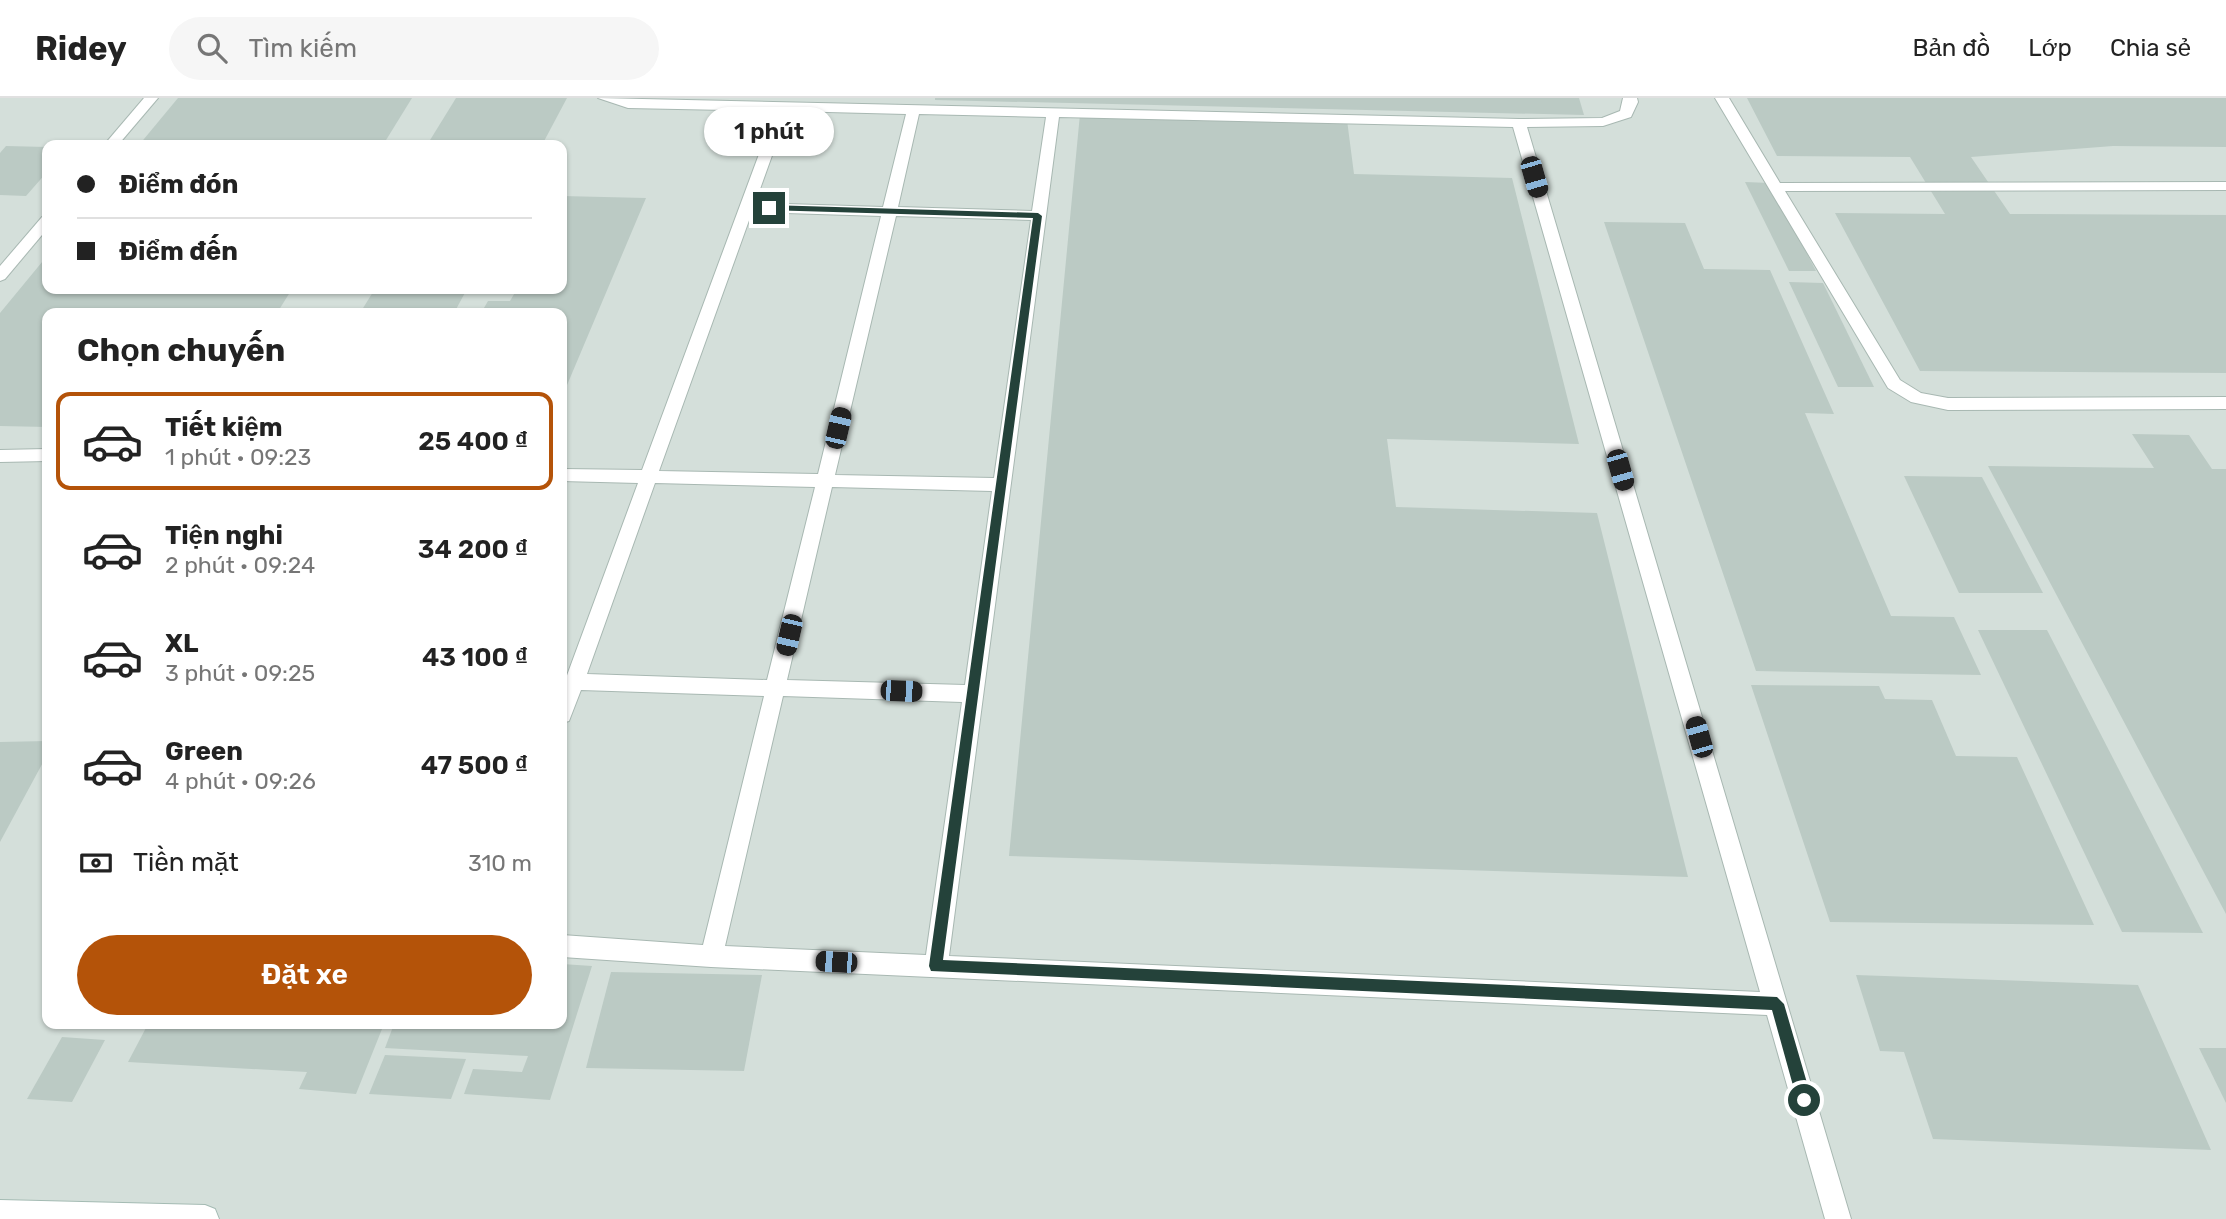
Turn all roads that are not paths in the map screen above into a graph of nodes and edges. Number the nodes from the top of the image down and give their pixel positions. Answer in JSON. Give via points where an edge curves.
{"nodes":[{"id":1,"x":151,"y":98,"type":"edge"},
{"id":2,"x":605,"y":98,"type":"edge"},
{"id":3,"x":1630,"y":98,"type":"edge"},
{"id":4,"x":1723,"y":98,"type":"edge"},
{"id":5,"x":783,"y":106,"type":"junction"},
{"id":6,"x":914,"y":109,"type":"junction"},
{"id":7,"x":1053,"y":111,"type":"junction"},
{"id":8,"x":1519,"y":123,"type":"junction"},
{"id":9,"x":115,"y":140,"type":"edge"},
{"id":10,"x":2226,"y":186,"type":"edge"},
{"id":11,"x":1777,"y":187,"type":"junction"},
{"id":12,"x":746,"y":207,"type":"junction"},
{"id":13,"x":888,"y":211,"type":"junction"},
{"id":14,"x":1038,"y":216,"type":"junction"},
{"id":15,"x":42,"y":226,"type":"edge"},
{"id":16,"x":0,"y":276,"type":"edge"},
{"id":17,"x":2226,"y":403,"type":"edge"},
{"id":18,"x":42,"y":455,"type":"edge"},
{"id":19,"x":0,"y":456,"type":"edge"},
{"id":20,"x":567,"y":475,"type":"edge"},
{"id":21,"x":648,"y":478,"type":"junction"},
{"id":22,"x":825,"y":482,"type":"junction"},
{"id":23,"x":1003,"y":485,"type":"junction"},
{"id":24,"x":575,"y":682,"type":"junction"},
{"id":25,"x":777,"y":687,"type":"junction"},
{"id":26,"x":975,"y":694,"type":"junction"},
{"id":27,"x":567,"y":702,"type":"edge"},
{"id":28,"x":567,"y":946,"type":"edge"},
{"id":29,"x":711,"y":956,"type":"junction"},
{"id":30,"x":936,"y":966,"type":"junction"},
{"id":31,"x":1777,"y":1004,"type":"junction"},
{"id":32,"x":0,"y":1214,"type":"edge"},
{"id":33,"x":205,"y":1219,"type":"edge"},
{"id":34,"x":1838,"y":1219,"type":"edge"}],
"edges":[{"from":1,"to":9,"type":"lane"},
{"from":2,"to":5,"type":"lane","via":[[628,104]]},
{"from":3,"to":8,"type":"lane","via":[[1626,114],[1603,122]]},
{"from":4,"to":11,"type":"lane"},
{"from":5,"to":6,"type":"lane"},
{"from":5,"to":12,"type":"lane"},
{"from":6,"to":7,"type":"lane"},
{"from":6,"to":13,"type":"lane"},
{"from":7,"to":8,"type":"lane"},
{"from":7,"to":14,"type":"lane"},
{"from":8,"to":31,"type":"lane"},
{"from":10,"to":11,"type":"lane"},
{"from":11,"to":17,"type":"lane","via":[[1894,384],[1917,398],[1948,404]]},
{"from":12,"to":13,"type":"lane"},
{"from":12,"to":21,"type":"lane"},
{"from":13,"to":14,"type":"lane"},
{"from":13,"to":22,"type":"lane"},
{"from":14,"to":23,"type":"lane"},
{"from":15,"to":16,"type":"lane"},
{"from":18,"to":19,"type":"lane"},
{"from":20,"to":21,"type":"lane"},
{"from":21,"to":22,"type":"lane"},
{"from":21,"to":24,"type":"lane"},
{"from":22,"to":23,"type":"lane"},
{"from":22,"to":25,"type":"lane"},
{"from":23,"to":26,"type":"lane"},
{"from":24,"to":25,"type":"lane"},
{"from":24,"to":27,"type":"lane"},
{"from":25,"to":26,"type":"lane"},
{"from":25,"to":29,"type":"lane"},
{"from":26,"to":30,"type":"lane"},
{"from":28,"to":29,"type":"lane"},
{"from":29,"to":30,"type":"lane"},
{"from":30,"to":31,"type":"lane"},
{"from":31,"to":34,"type":"lane"},
{"from":32,"to":33,"type":"main road"}]}
